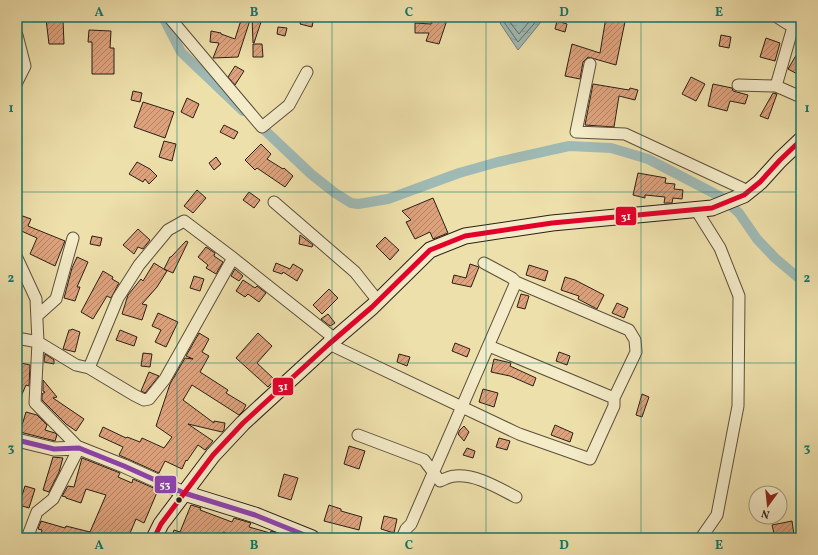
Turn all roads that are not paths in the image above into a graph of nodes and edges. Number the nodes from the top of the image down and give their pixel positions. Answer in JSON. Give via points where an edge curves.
{"nodes":[{"id":1,"x":169,"y":17,"type":"edge"},
{"id":2,"x":777,"y":17,"type":"edge"},
{"id":3,"x":17,"y":35,"type":"edge"},
{"id":4,"x":590,"y":64,"type":"dead end"},
{"id":5,"x":307,"y":72,"type":"dead end"},
{"id":6,"x":17,"y":82,"type":"edge"},
{"id":7,"x":738,"y":86,"type":"dead end"},
{"id":8,"x":776,"y":86,"type":"junction"},
{"id":9,"x":801,"y":97,"type":"edge"},
{"id":10,"x":801,"y":140,"type":"edge"},
{"id":11,"x":746,"y":193,"type":"junction"},
{"id":12,"x":274,"y":202,"type":"dead end"},
{"id":13,"x":695,"y":208,"type":"junction"},
{"id":14,"x":73,"y":238,"type":"dead end"},
{"id":15,"x":17,"y":258,"type":"edge"},
{"id":16,"x":233,"y":258,"type":"junction"},
{"id":17,"x":484,"y":263,"type":"dead end"},
{"id":18,"x":516,"y":282,"type":"junction"},
{"id":19,"x":378,"y":301,"type":"junction"},
{"id":20,"x":37,"y":316,"type":"junction"},
{"id":21,"x":17,"y":338,"type":"edge"},
{"id":22,"x":332,"y":341,"type":"junction"},
{"id":23,"x":38,"y":342,"type":"junction"},
{"id":24,"x":489,"y":346,"type":"junction"},
{"id":25,"x":89,"y":368,"type":"junction"},
{"id":26,"x":614,"y":398,"type":"junction"},
{"id":27,"x":462,"y":407,"type":"junction"},
{"id":28,"x":358,"y":435,"type":"dead end"},
{"id":29,"x":17,"y":440,"type":"edge"},
{"id":30,"x":79,"y":448,"type":"junction"},
{"id":31,"x":434,"y":472,"type":"junction"},
{"id":32,"x":184,"y":493,"type":"junction"},
{"id":33,"x":516,"y":497,"type":"dead end"},
{"id":34,"x":27,"y":538,"type":"edge"},
{"id":35,"x":154,"y":538,"type":"edge"},
{"id":36,"x":312,"y":538,"type":"edge"},
{"id":37,"x":402,"y":538,"type":"edge"},
{"id":38,"x":701,"y":538,"type":"edge"}],
"edges":[{"from":1,"to":5,"type":"street","via":[[262,127],[289,105]]},
{"from":2,"to":8,"type":"street","via":[[792,27]]},
{"from":3,"to":6,"type":"street","via":[[25,66]]},
{"from":4,"to":11,"type":"street","via":[[576,132],[625,134]]},
{"from":7,"to":8,"type":"street"},
{"from":8,"to":9,"type":"street"},
{"from":10,"to":11,"type":"main road"},
{"from":11,"to":13,"type":"main road","via":[[712,208]]},
{"from":12,"to":19,"type":"street","via":[[355,272]]},
{"from":13,"to":19,"type":"main road","via":[[552,223],[465,236],[430,250]]},
{"from":13,"to":38,"type":"street","via":[[720,248],[739,296],[738,406],[717,515]]},
{"from":14,"to":20,"type":"street","via":[[56,299]]},
{"from":15,"to":20,"type":"street","via":[[36,299]]},
{"from":16,"to":22,"type":"street"},
{"from":16,"to":25,"type":"street","via":[[165,379],[149,398],[144,400],[134,395]]},
{"from":16,"to":25,"type":"street","via":[[184,221],[168,230],[139,265],[118,298]]},
{"from":17,"to":18,"type":"street"},
{"from":18,"to":24,"type":"street"},
{"from":18,"to":26,"type":"street","via":[[629,330],[635,340],[636,352]]},
{"from":19,"to":22,"type":"main road"},
{"from":20,"to":23,"type":"street"},
{"from":21,"to":23,"type":"street"},
{"from":22,"to":27,"type":"street"},
{"from":22,"to":32,"type":"main road","via":[[243,423],[213,455]]},
{"from":23,"to":25,"type":"street","via":[[76,365]]},
{"from":23,"to":30,"type":"street","via":[[35,403]]},
{"from":24,"to":26,"type":"street"},
{"from":24,"to":27,"type":"street"},
{"from":26,"to":27,"type":"street","via":[[614,406],[590,459],[519,434]]},
{"from":27,"to":31,"type":"street"},
{"from":28,"to":31,"type":"street","via":[[424,460]]},
{"from":29,"to":30,"type":"street","via":[[54,450]]},
{"from":30,"to":32,"type":"street"},
{"from":30,"to":34,"type":"street","via":[[53,499],[37,512]]},
{"from":31,"to":33,"type":"street","via":[[440,481],[453,476],[466,476]]},
{"from":31,"to":37,"type":"street"},
{"from":32,"to":35,"type":"main road"},
{"from":32,"to":36,"type":"main road","via":[[255,515]]}]}
